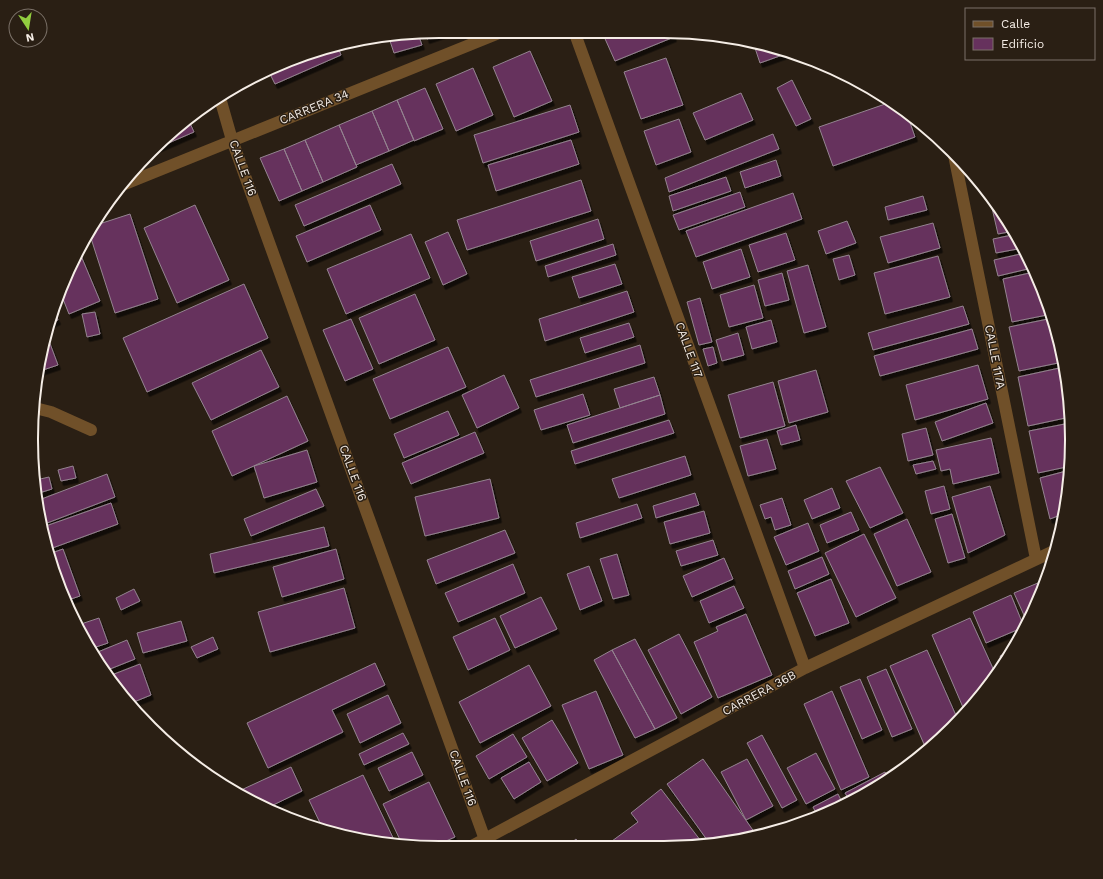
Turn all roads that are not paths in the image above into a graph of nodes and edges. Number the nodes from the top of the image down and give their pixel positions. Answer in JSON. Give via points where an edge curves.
{"nodes":[{"id":1,"x":487,"y":38,"type":"edge"},
{"id":2,"x":576,"y":38,"type":"edge"},
{"id":3,"x":221,"y":103,"type":"edge"},
{"id":4,"x":232,"y":140,"type":"junction"},
{"id":5,"x":956,"y":166,"type":"edge"},
{"id":6,"x":133,"y":181,"type":"edge"},
{"id":7,"x":39,"y":409,"type":"edge"},
{"id":8,"x":91,"y":430,"type":"dead end"},
{"id":9,"x":1048,"y":554,"type":"edge"},
{"id":10,"x":1036,"y":559,"type":"junction"},
{"id":11,"x":805,"y":668,"type":"junction"},
{"id":12,"x":486,"y":841,"type":"edge"},
{"id":13,"x":492,"y":841,"type":"edge"}],
"edges":[{"from":1,"to":4,"type":"street","name":"CARRERA 34"},
{"from":2,"to":11,"type":"street","name":"CALLE 117"},
{"from":3,"to":4,"type":"street","name":"CALLE 116"},
{"from":4,"to":6,"type":"street","name":"CARRERA 34"},
{"from":4,"to":12,"type":"street","name":"CALLE 116"},
{"from":5,"to":10,"type":"street","name":"CALLE 117A"},
{"from":7,"to":8,"type":"street"},
{"from":9,"to":10,"type":"street","name":"CARRERA 36B"},
{"from":10,"to":11,"type":"street","name":"CARRERA 36B"},
{"from":11,"to":13,"type":"street","name":"CARRERA 36B"}]}
